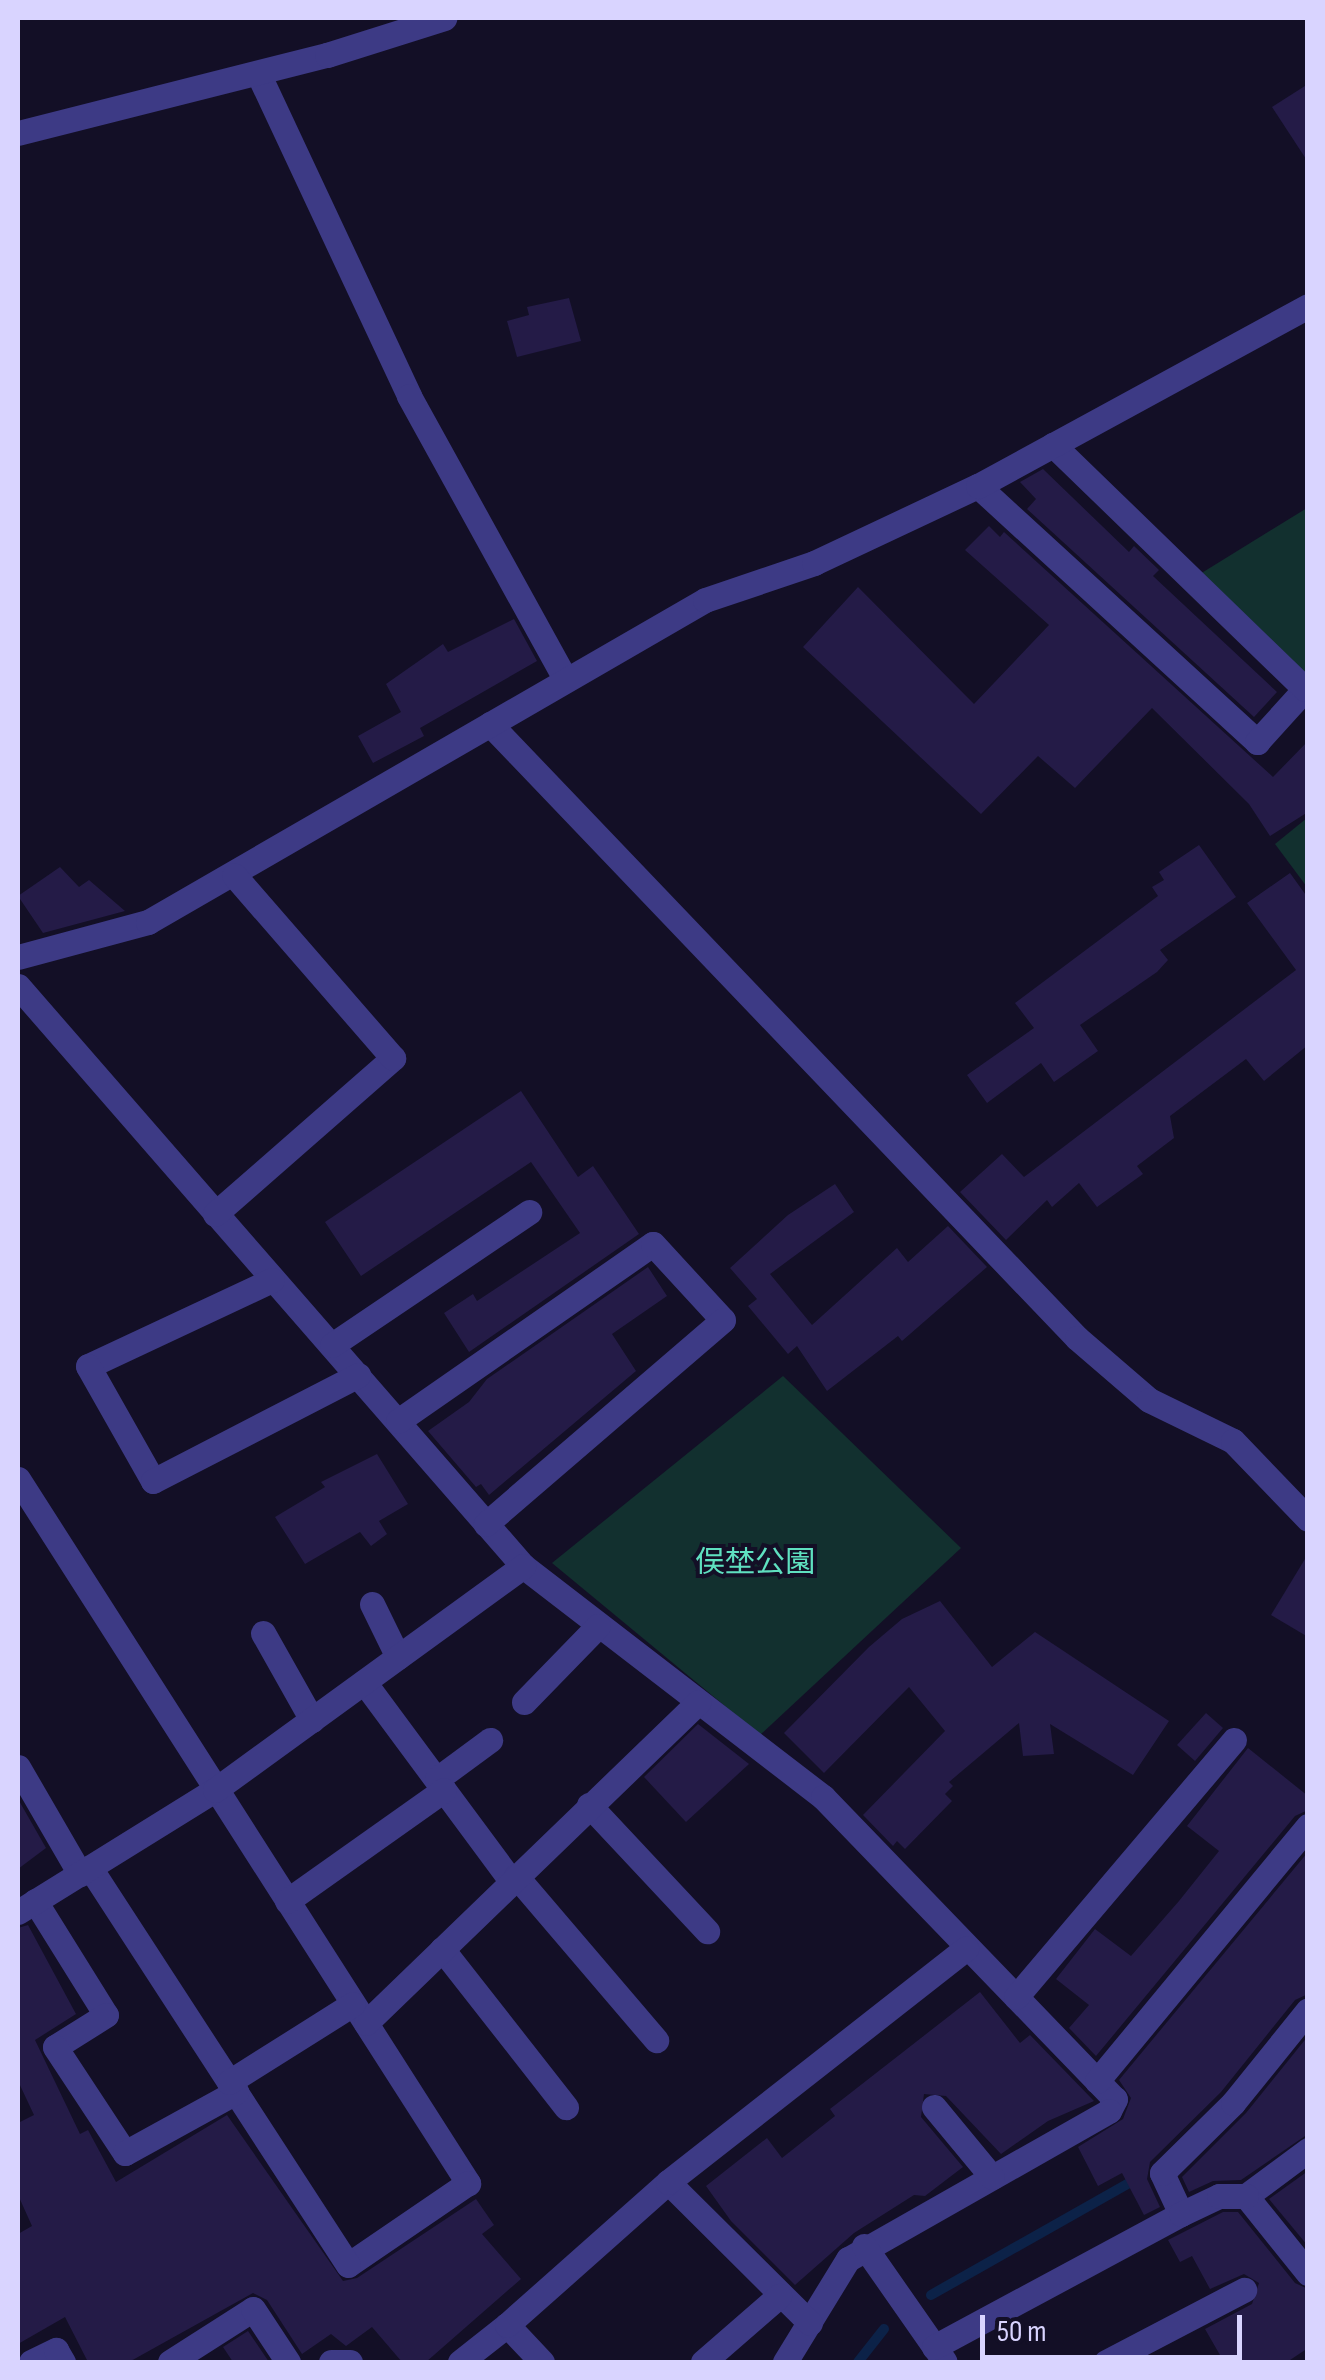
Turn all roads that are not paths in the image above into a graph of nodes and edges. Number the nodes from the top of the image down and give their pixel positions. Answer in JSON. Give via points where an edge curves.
{"nodes":[{"id":1,"x":444,"y":18,"type":"edge"},
{"id":2,"x":258,"y":73,"type":"junction"},
{"id":3,"x":18,"y":132,"type":"edge"},
{"id":4,"x":1308,"y":306,"type":"edge"},
{"id":5,"x":1053,"y":445,"type":"junction"},
{"id":6,"x":978,"y":486,"type":"junction"},
{"id":7,"x":564,"y":676,"type":"junction"},
{"id":8,"x":490,"y":724,"type":"junction"},
{"id":9,"x":234,"y":875,"type":"junction"},
{"id":10,"x":18,"y":958,"type":"edge"},
{"id":11,"x":18,"y":986,"type":"edge"},
{"id":12,"x":529,"y":1212,"type":"dead end"},
{"id":13,"x":215,"y":1214,"type":"junction"},
{"id":14,"x":272,"y":1280,"type":"junction"},
{"id":15,"x":332,"y":1345,"type":"junction"},
{"id":16,"x":358,"y":1375,"type":"junction"},
{"id":17,"x":398,"y":1421,"type":"junction"},
{"id":18,"x":18,"y":1479,"type":"edge"},
{"id":19,"x":1308,"y":1519,"type":"edge"},
{"id":20,"x":486,"y":1524,"type":"junction"},
{"id":21,"x":523,"y":1566,"type":"junction"},
{"id":22,"x":372,"y":1604,"type":"dead end"},
{"id":23,"x":598,"y":1626,"type":"junction"},
{"id":24,"x":262,"y":1634,"type":"dead end"},
{"id":25,"x":398,"y":1657,"type":"junction"},
{"id":26,"x":364,"y":1682,"type":"junction"},
{"id":27,"x":524,"y":1702,"type":"dead end"},
{"id":28,"x":698,"y":1702,"type":"junction"},
{"id":29,"x":312,"y":1720,"type":"junction"},
{"id":30,"x":490,"y":1740,"type":"dead end"},
{"id":31,"x":1234,"y":1740,"type":"dead end"},
{"id":32,"x":18,"y":1767,"type":"edge"},
{"id":33,"x":440,"y":1784,"type":"junction"},
{"id":34,"x":214,"y":1790,"type":"junction"},
{"id":35,"x":589,"y":1805,"type":"junction"},
{"id":36,"x":1308,"y":1826,"type":"edge"},
{"id":37,"x":85,"y":1871,"type":"junction"},
{"id":38,"x":513,"y":1878,"type":"junction"},
{"id":39,"x":287,"y":1901,"type":"junction"},
{"id":40,"x":26,"y":1906,"type":"edge"},
{"id":41,"x":707,"y":1931,"type":"dead end"},
{"id":42,"x":966,"y":1948,"type":"junction"},
{"id":43,"x":442,"y":1949,"type":"junction"},
{"id":44,"x":1016,"y":1998,"type":"junction"},
{"id":45,"x":1308,"y":2010,"type":"edge"},
{"id":46,"x":359,"y":2013,"type":"junction"},
{"id":47,"x":656,"y":2040,"type":"dead end"},
{"id":48,"x":1097,"y":2081,"type":"junction"},
{"id":49,"x":232,"y":2087,"type":"junction"},
{"id":50,"x":566,"y":2107,"type":"dead end"},
{"id":51,"x":934,"y":2107,"type":"dead end"},
{"id":52,"x":1308,"y":2150,"type":"edge"},
{"id":53,"x":992,"y":2176,"type":"junction"},
{"id":54,"x":668,"y":2182,"type":"junction"},
{"id":55,"x":1246,"y":2196,"type":"junction"},
{"id":56,"x":1181,"y":2214,"type":"junction"},
{"id":57,"x":864,"y":2246,"type":"junction"},
{"id":58,"x":1308,"y":2273,"type":"edge"},
{"id":59,"x":1244,"y":2290,"type":"dead end"},
{"id":60,"x":779,"y":2296,"type":"junction"},
{"id":61,"x":810,"y":2323,"type":"junction"},
{"id":62,"x":507,"y":2325,"type":"junction"},
{"id":63,"x":939,"y":2355,"type":"edge"},
{"id":64,"x":30,"y":2362,"type":"edge"},
{"id":65,"x":62,"y":2362,"type":"edge"},
{"id":66,"x":170,"y":2362,"type":"edge"},
{"id":67,"x":288,"y":2362,"type":"edge"},
{"id":68,"x":331,"y":2362,"type":"edge"},
{"id":69,"x":350,"y":2362,"type":"edge"},
{"id":70,"x":460,"y":2362,"type":"edge"},
{"id":71,"x":542,"y":2362,"type":"edge"},
{"id":72,"x":703,"y":2362,"type":"edge"},
{"id":73,"x":784,"y":2362,"type":"edge"},
{"id":74,"x":1106,"y":2362,"type":"edge"}],
"edges":[{"from":1,"to":2,"type":"street"},
{"from":2,"to":3,"type":"street"},
{"from":2,"to":7,"type":"street","via":[[410,396]]},
{"from":4,"to":5,"type":"street"},
{"from":5,"to":6,"type":"street"},
{"from":5,"to":6,"type":"street","via":[[1305,690],[1257,742]]},
{"from":6,"to":7,"type":"street","via":[[814,563],[705,600]]},
{"from":7,"to":8,"type":"street"},
{"from":8,"to":9,"type":"street"},
{"from":8,"to":19,"type":"street","via":[[1077,1338],[1148,1400],[1233,1440]]},
{"from":9,"to":10,"type":"street","via":[[148,922]]},
{"from":9,"to":13,"type":"street","via":[[393,1058]]},
{"from":11,"to":13,"type":"street"},
{"from":12,"to":15,"type":"street"},
{"from":13,"to":14,"type":"street"},
{"from":14,"to":15,"type":"street"},
{"from":14,"to":16,"type":"street","via":[[88,1366],[154,1481]]},
{"from":15,"to":16,"type":"street"},
{"from":16,"to":17,"type":"street"},
{"from":17,"to":20,"type":"street"},
{"from":17,"to":20,"type":"street","via":[[653,1244],[723,1320]]},
{"from":18,"to":34,"type":"street"},
{"from":20,"to":21,"type":"street"},
{"from":21,"to":23,"type":"street"},
{"from":21,"to":25,"type":"street"},
{"from":22,"to":25,"type":"street"},
{"from":23,"to":27,"type":"street"},
{"from":23,"to":28,"type":"street"},
{"from":24,"to":29,"type":"street"},
{"from":25,"to":26,"type":"street"},
{"from":26,"to":29,"type":"street"},
{"from":26,"to":33,"type":"street"},
{"from":28,"to":35,"type":"street"},
{"from":28,"to":42,"type":"street","via":[[823,1797]]},
{"from":29,"to":34,"type":"street"},
{"from":30,"to":33,"type":"street"},
{"from":31,"to":44,"type":"street"},
{"from":32,"to":37,"type":"street"},
{"from":33,"to":38,"type":"street"},
{"from":33,"to":39,"type":"street"},
{"from":34,"to":37,"type":"street"},
{"from":34,"to":39,"type":"street"},
{"from":35,"to":38,"type":"street"},
{"from":35,"to":41,"type":"street"},
{"from":36,"to":48,"type":"street"},
{"from":37,"to":40,"type":"street"},
{"from":37,"to":49,"type":"street"},
{"from":38,"to":43,"type":"street"},
{"from":38,"to":47,"type":"street"},
{"from":39,"to":46,"type":"street"},
{"from":40,"to":49,"type":"street","via":[[106,2014],[55,2046],[125,2152]]},
{"from":42,"to":44,"type":"street"},
{"from":42,"to":54,"type":"street"},
{"from":43,"to":46,"type":"street"},
{"from":43,"to":50,"type":"street"},
{"from":44,"to":48,"type":"street"},
{"from":45,"to":56,"type":"street","via":[[1232,2103],[1162,2172]]},
{"from":46,"to":49,"type":"street"},
{"from":46,"to":49,"type":"street","via":[[468,2182],[348,2265]]},
{"from":48,"to":53,"type":"street","via":[[1114,2099],[1109,2111]]},
{"from":51,"to":53,"type":"street"},
{"from":52,"to":55,"type":"street"},
{"from":53,"to":57,"type":"street"},
{"from":54,"to":60,"type":"street"},
{"from":54,"to":62,"type":"street"},
{"from":55,"to":56,"type":"street","via":[[1219,2196]]},
{"from":55,"to":58,"type":"street"},
{"from":56,"to":63,"type":"street"},
{"from":57,"to":61,"type":"street","via":[[848,2258]]},
{"from":57,"to":63,"type":"street"},
{"from":59,"to":74,"type":"street"},
{"from":60,"to":61,"type":"street"},
{"from":60,"to":72,"type":"street"},
{"from":61,"to":73,"type":"street"},
{"from":62,"to":70,"type":"street"},
{"from":62,"to":71,"type":"street"},
{"from":64,"to":65,"type":"street","via":[[56,2350]]},
{"from":66,"to":67,"type":"street","via":[[253,2309]]},
{"from":68,"to":69,"type":"street"}]}
